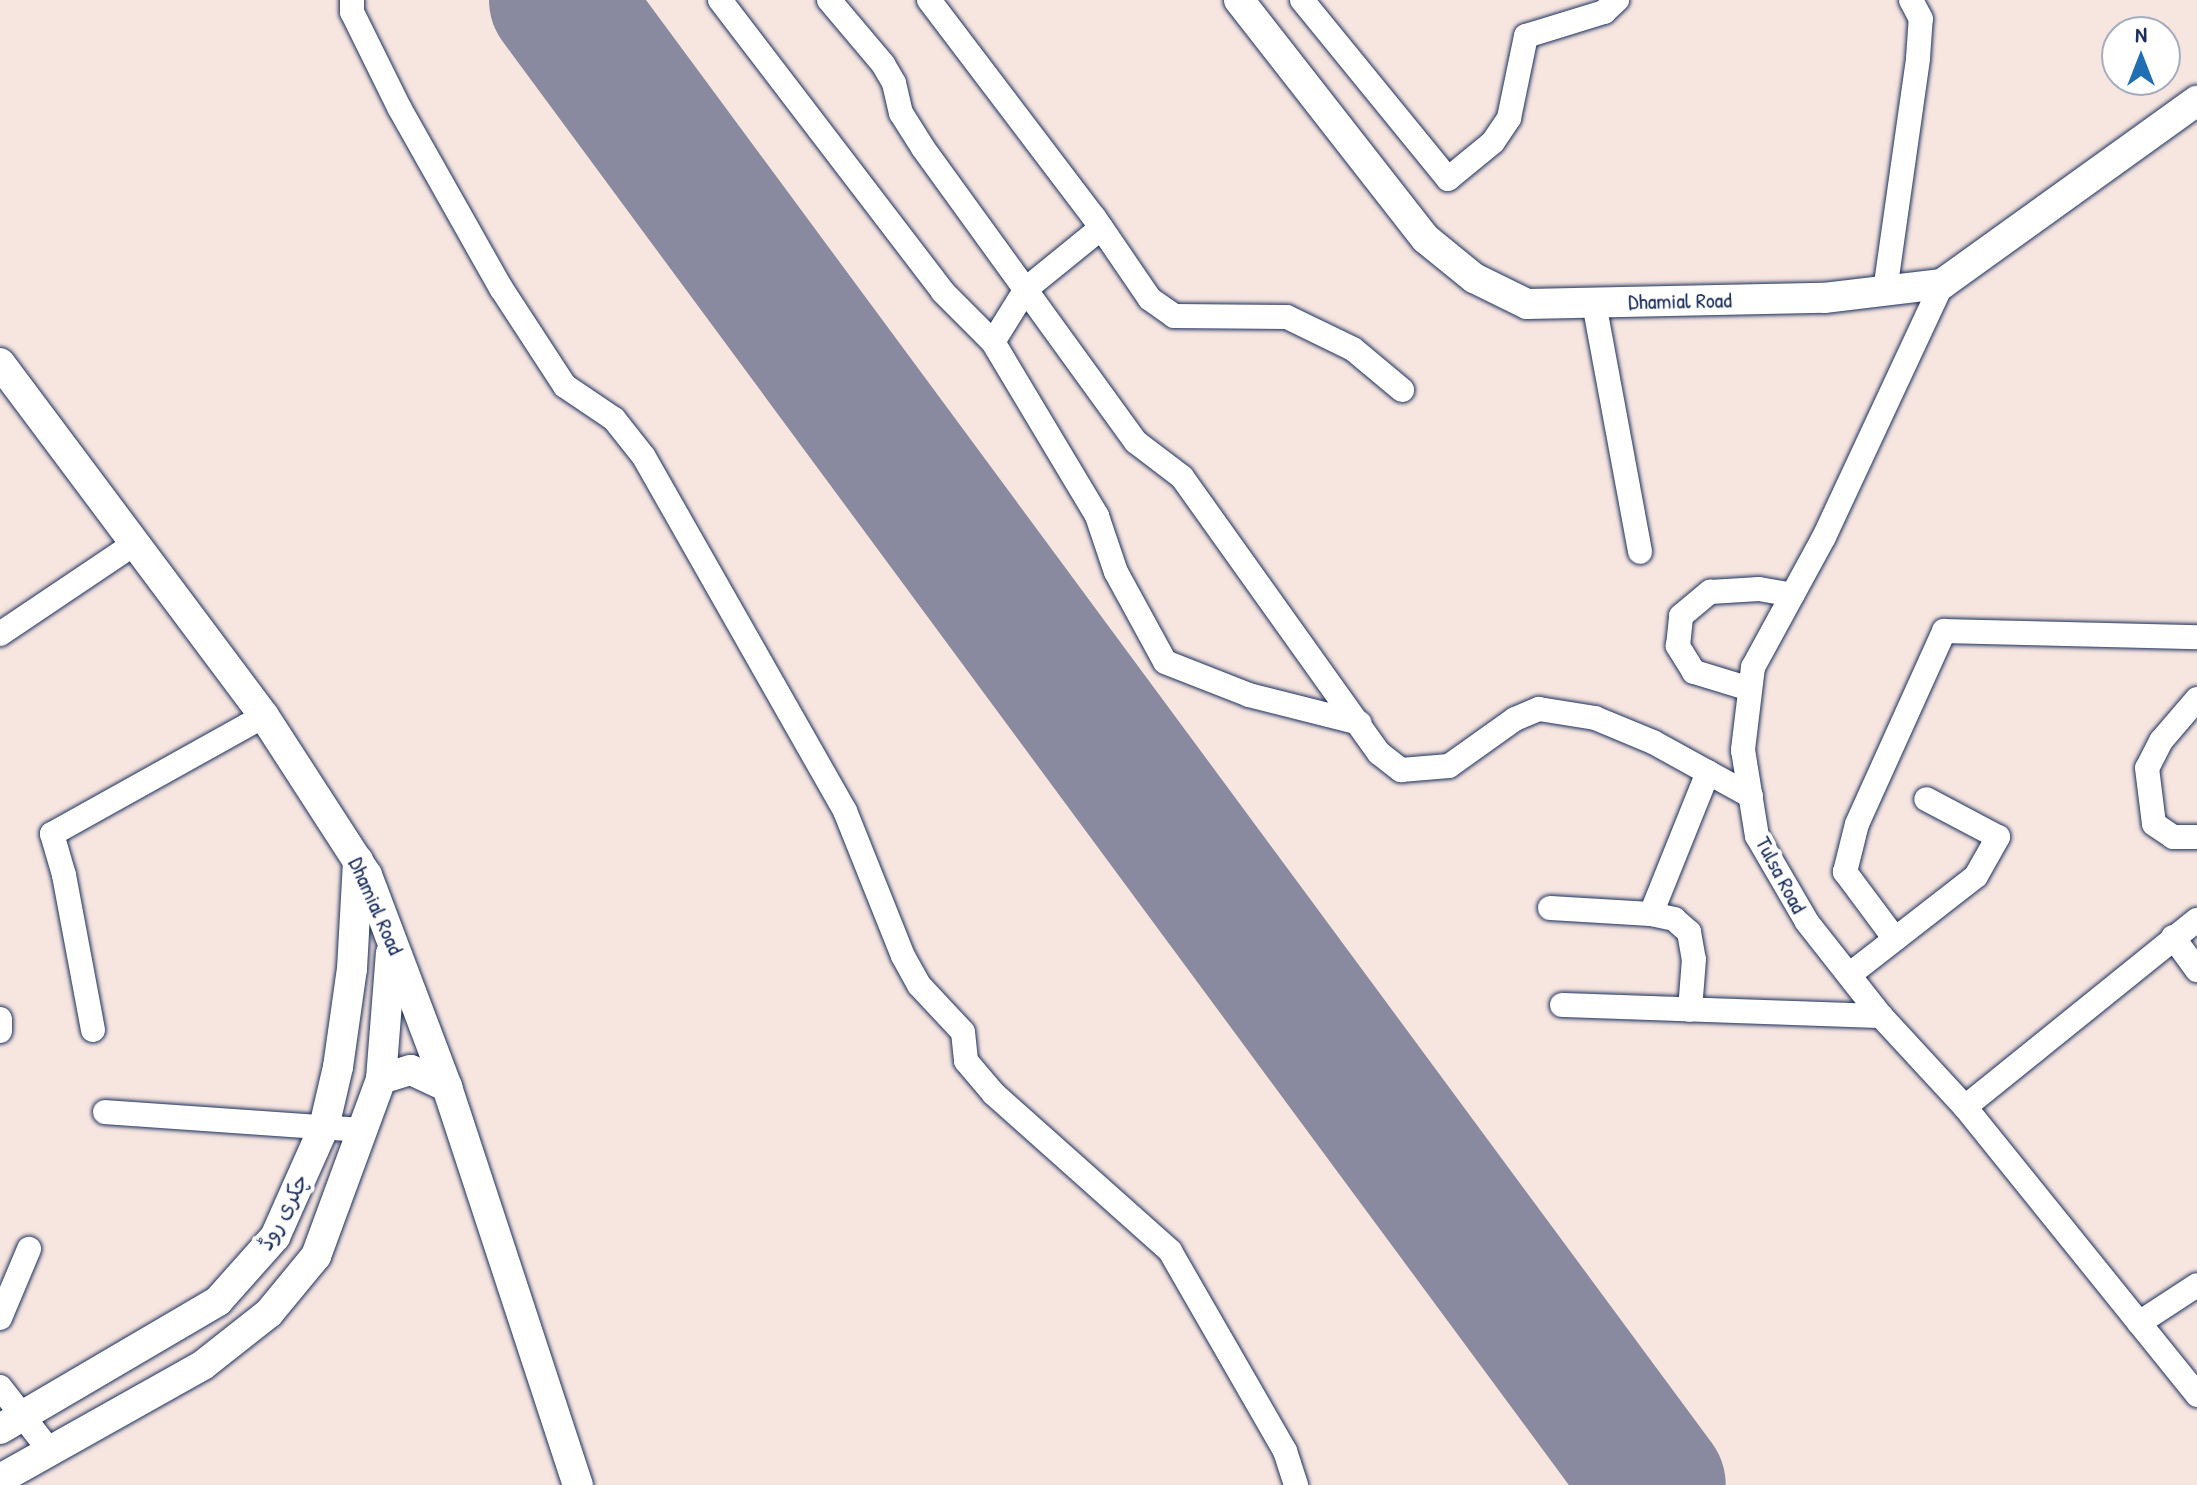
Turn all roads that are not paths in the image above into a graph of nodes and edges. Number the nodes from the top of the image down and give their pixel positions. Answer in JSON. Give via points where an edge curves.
{"nodes":[{"id":1,"x":352,"y":0,"type":"edge"},
{"id":2,"x":720,"y":0,"type":"edge"},
{"id":3,"x":829,"y":0,"type":"edge"},
{"id":4,"x":929,"y":0,"type":"edge"},
{"id":5,"x":1239,"y":0,"type":"edge"},
{"id":6,"x":1302,"y":0,"type":"edge"},
{"id":7,"x":1617,"y":0,"type":"edge"},
{"id":8,"x":1911,"y":0,"type":"edge"},
{"id":9,"x":2197,"y":101,"type":"edge"},
{"id":10,"x":1101,"y":228,"type":"junction"},
{"id":11,"x":1942,"y":284,"type":"junction"},
{"id":12,"x":1026,"y":289,"type":"junction"},
{"id":13,"x":1885,"y":291,"type":"junction"},
{"id":14,"x":1594,"y":303,"type":"junction"},
{"id":15,"x":993,"y":342,"type":"junction"},
{"id":16,"x":0,"y":363,"type":"edge"},
{"id":17,"x":1402,"y":390,"type":"dead end"},
{"id":18,"x":134,"y":544,"type":"junction"},
{"id":19,"x":1640,"y":552,"type":"dead end"},
{"id":20,"x":1792,"y":595,"type":"junction"},
{"id":21,"x":0,"y":634,"type":"edge"},
{"id":22,"x":2197,"y":637,"type":"edge"},
{"id":23,"x":1750,"y":689,"type":"junction"},
{"id":24,"x":2197,"y":699,"type":"edge"},
{"id":25,"x":264,"y":716,"type":"junction"},
{"id":26,"x":1360,"y":723,"type":"junction"},
{"id":27,"x":1708,"y":772,"type":"junction"},
{"id":28,"x":1751,"y":796,"type":"junction"},
{"id":29,"x":1926,"y":799,"type":"dead end"},
{"id":30,"x":2197,"y":837,"type":"edge"},
{"id":31,"x":358,"y":860,"type":"junction"},
{"id":32,"x":1550,"y":908,"type":"dead end"},
{"id":33,"x":1651,"y":914,"type":"junction"},
{"id":34,"x":2197,"y":920,"type":"edge"},
{"id":35,"x":391,"y":931,"type":"junction"},
{"id":36,"x":2173,"y":937,"type":"junction"},
{"id":37,"x":1895,"y":939,"type":"junction"},
{"id":38,"x":2197,"y":970,"type":"edge"},
{"id":39,"x":1849,"y":975,"type":"junction"},
{"id":40,"x":1562,"y":1005,"type":"dead end"},
{"id":41,"x":1690,"y":1010,"type":"junction"},
{"id":42,"x":1881,"y":1016,"type":"junction"},
{"id":43,"x":0,"y":1019,"type":"edge"},
{"id":44,"x":93,"y":1030,"type":"dead end"},
{"id":45,"x":0,"y":1031,"type":"edge"},
{"id":46,"x":381,"y":1079,"type":"junction"},
{"id":47,"x":447,"y":1087,"type":"junction"},
{"id":48,"x":1965,"y":1107,"type":"junction"},
{"id":49,"x":105,"y":1112,"type":"dead end"},
{"id":50,"x":324,"y":1127,"type":"junction"},
{"id":51,"x":364,"y":1130,"type":"junction"},
{"id":52,"x":29,"y":1249,"type":"dead end"},
{"id":53,"x":2197,"y":1285,"type":"edge"},
{"id":54,"x":0,"y":1318,"type":"edge"},
{"id":55,"x":2139,"y":1323,"type":"junction"},
{"id":56,"x":0,"y":1387,"type":"edge"},
{"id":57,"x":2197,"y":1395,"type":"edge"},
{"id":58,"x":11,"y":1423,"type":"edge"},
{"id":59,"x":50,"y":1451,"type":"junction"},
{"id":60,"x":0,"y":1479,"type":"edge"},
{"id":61,"x":578,"y":1485,"type":"edge"},
{"id":62,"x":1296,"y":1485,"type":"edge"}],
"edges":[{"from":1,"to":62,"type":"street","via":[[352,12],[400,109],[501,288],[565,386],[614,419],[644,457],[845,811],[919,985],[963,1032],[966,1061],[994,1094],[1170,1251],[1285,1451]]},
{"from":2,"to":15,"type":"street","via":[[933,279]]},
{"from":3,"to":12,"type":"street","via":[[883,64],[901,113],[923,148]]},
{"from":4,"to":10,"type":"street"},
{"from":5,"to":14,"type":"main road","name":"Dhamial Road","via":[[1426,239],[1474,278],[1527,304]]},
{"from":6,"to":7,"type":"street","via":[[1448,179],[1493,142],[1509,118],[1526,36],[1604,12]]},
{"from":8,"to":13,"type":"street","via":[[1921,19],[1918,58]]},
{"from":9,"to":11,"type":"main road","name":"Dhamial Road"},
{"from":10,"to":12,"type":"street"},
{"from":10,"to":17,"type":"street","via":[[1150,299],[1174,316],[1287,317],[1353,349]]},
{"from":11,"to":13,"type":"main road","name":"Dhamial Road"},
{"from":11,"to":20,"type":"street","name":"Tulsa Road"},
{"from":12,"to":15,"type":"street"},
{"from":12,"to":26,"type":"street","via":[[1136,442],[1182,477]]},
{"from":13,"to":14,"type":"main road","name":"Dhamial Road","via":[[1824,298]]},
{"from":14,"to":19,"type":"street"},
{"from":15,"to":26,"type":"street","via":[[1097,516],[1116,572],[1165,662],[1249,695]]},
{"from":16,"to":18,"type":"main road","name":"Dhamial Road"},
{"from":18,"to":21,"type":"street"},
{"from":18,"to":25,"type":"main road","name":"Dhamial Road"},
{"from":20,"to":23,"type":"street","name":"Tulsa Road","via":[[1753,667]]},
{"from":20,"to":23,"type":"street","via":[[1759,589],[1710,592],[1681,616],[1678,646],[1694,672]]},
{"from":22,"to":37,"type":"street","via":[[1944,631],[1857,824],[1845,872]]},
{"from":23,"to":28,"type":"street","name":"Tulsa Road","via":[[1743,750]]},
{"from":24,"to":30,"type":"street","via":[[2161,741],[2147,768],[2154,824],[2173,837]]},
{"from":25,"to":31,"type":"main road","name":"Dhamial Road"},
{"from":25,"to":44,"type":"street","via":[[52,834]]},
{"from":26,"to":27,"type":"street","via":[[1379,753],[1401,770],[1449,766],[1515,719],[1539,709],[1595,718]]},
{"from":27,"to":28,"type":"street"},
{"from":27,"to":33,"type":"street"},
{"from":28,"to":39,"type":"street","name":"Tulsa Road","via":[[1757,836],[1807,922]]},
{"from":29,"to":37,"type":"street","via":[[1998,837],[1976,876]]},
{"from":31,"to":35,"type":"main road","name":"Dhamial Road"},
{"from":31,"to":50,"type":"main road","name":"چکری روڈ","via":[[345,1024]]},
{"from":32,"to":33,"type":"street"},
{"from":33,"to":41,"type":"street","via":[[1674,919],[1689,932],[1694,959]]},
{"from":34,"to":36,"type":"street"},
{"from":35,"to":46,"type":"main road","name":"چکری روڈ"},
{"from":35,"to":47,"type":"main road","name":"Dhamial Road"},
{"from":36,"to":38,"type":"street"},
{"from":36,"to":48,"type":"street"},
{"from":37,"to":39,"type":"street"},
{"from":39,"to":42,"type":"street","name":"Tulsa Road"},
{"from":40,"to":41,"type":"street"},
{"from":41,"to":42,"type":"street"},
{"from":42,"to":48,"type":"street","name":"Tulsa Road"},
{"from":43,"to":45,"type":"street"},
{"from":46,"to":47,"type":"main road","via":[[411,1070]]},
{"from":46,"to":51,"type":"main road","name":"چکری روڈ"},
{"from":47,"to":61,"type":"main road","name":"Dhamial Road"},
{"from":48,"to":55,"type":"street","name":"Tulsa Road"},
{"from":49,"to":50,"type":"street"},
{"from":50,"to":51,"type":"street"},
{"from":50,"to":58,"type":"main road","name":"چکری روڈ","via":[[275,1237],[223,1297]]},
{"from":51,"to":59,"type":"main road","name":"چکری روڈ","via":[[316,1256],[269,1313],[203,1365]]},
{"from":52,"to":54,"type":"street"},
{"from":53,"to":55,"type":"street"},
{"from":55,"to":57,"type":"street","name":"Tulsa Road"},
{"from":56,"to":58,"type":"street"},
{"from":58,"to":59,"type":"street"},
{"from":59,"to":60,"type":"main road","name":"چکری روڈ"}]}
